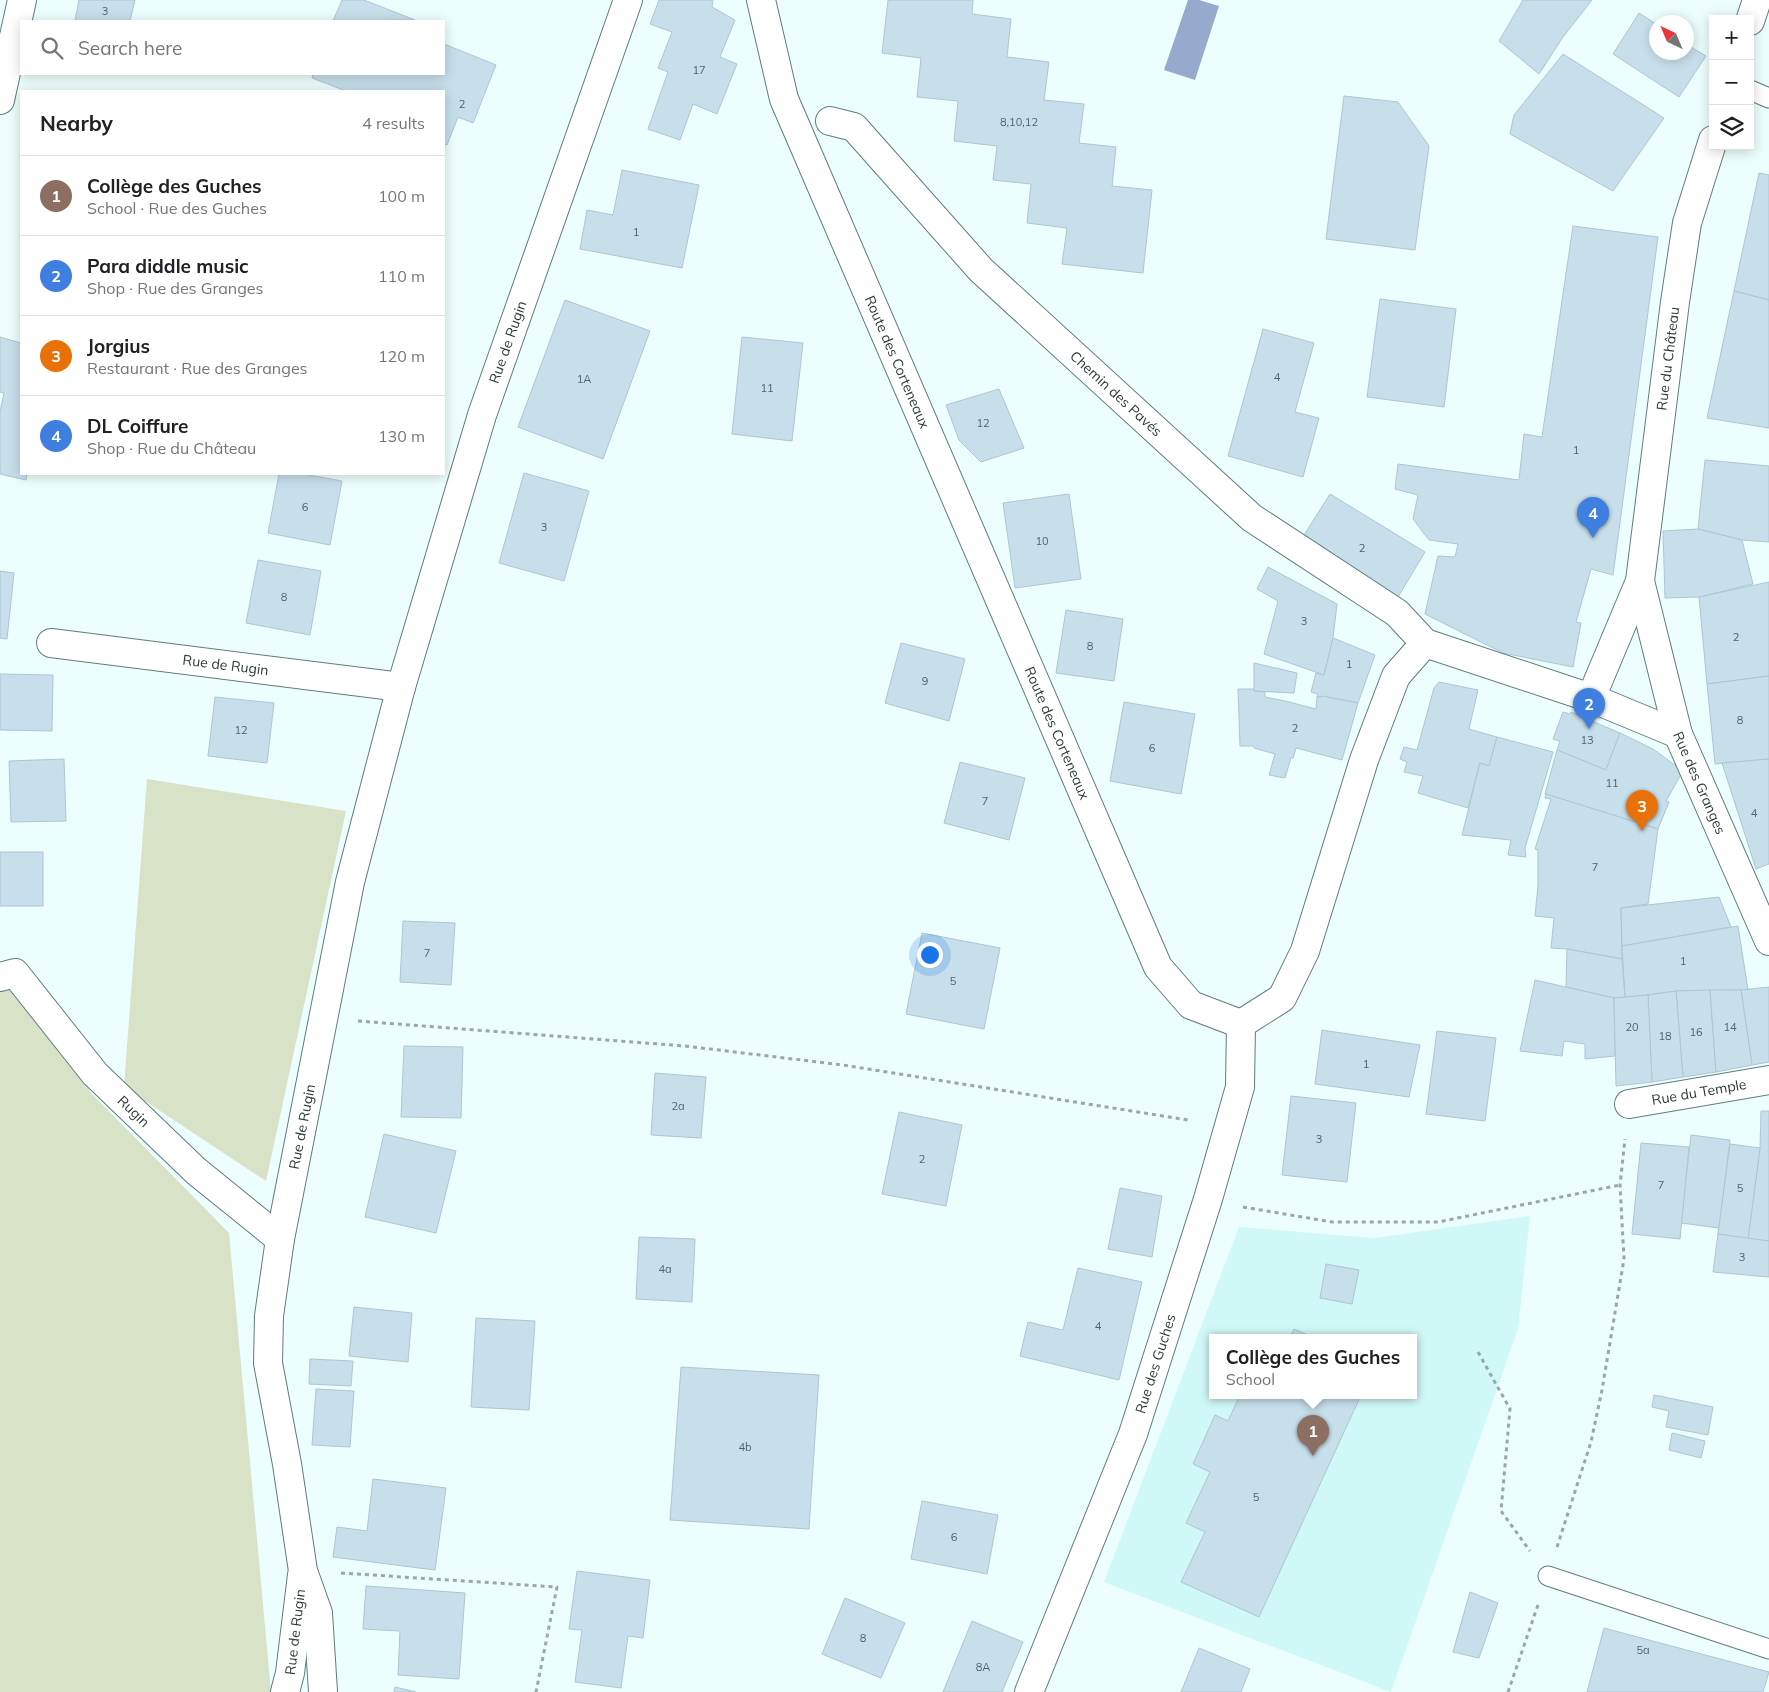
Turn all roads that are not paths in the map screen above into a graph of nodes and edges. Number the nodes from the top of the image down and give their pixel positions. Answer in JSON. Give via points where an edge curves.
{"nodes":[{"id":1,"x":22,"y":0,"type":"edge"},
{"id":2,"x":628,"y":0,"type":"edge"},
{"id":3,"x":761,"y":0,"type":"edge"},
{"id":4,"x":1756,"y":0,"type":"edge"},
{"id":5,"x":1752,"y":15,"type":"edge"},
{"id":6,"x":1754,"y":92,"type":"edge"},
{"id":7,"x":1769,"y":98,"type":"edge"},
{"id":8,"x":0,"y":100,"type":"edge"},
{"id":9,"x":830,"y":121,"type":"dead end"},
{"id":10,"x":1710,"y":150,"type":"edge"},
{"id":11,"x":1640,"y":581,"type":"junction"},
{"id":12,"x":1425,"y":642,"type":"junction"},
{"id":13,"x":51,"y":643,"type":"dead end"},
{"id":14,"x":401,"y":687,"type":"junction"},
{"id":15,"x":1592,"y":698,"type":"junction"},
{"id":16,"x":1678,"y":734,"type":"junction"},
{"id":17,"x":1769,"y":940,"type":"edge"},
{"id":18,"x":0,"y":977,"type":"edge"},
{"id":19,"x":1241,"y":1024,"type":"junction"},
{"id":20,"x":1769,"y":1080,"type":"edge"},
{"id":21,"x":1629,"y":1104,"type":"road end"},
{"id":22,"x":280,"y":1239,"type":"junction"},
{"id":23,"x":303,"y":1571,"type":"junction"},
{"id":24,"x":1548,"y":1576,"type":"road end"},
{"id":25,"x":1769,"y":1649,"type":"edge"},
{"id":26,"x":285,"y":1692,"type":"edge"},
{"id":27,"x":323,"y":1692,"type":"edge"},
{"id":28,"x":1029,"y":1692,"type":"edge"}],
"edges":[{"from":1,"to":8,"type":"street"},
{"from":2,"to":14,"type":"street","name":"Rue de Rugin","via":[[482,415]]},
{"from":3,"to":19,"type":"street","name":"Route des Corteneaux","via":[[784,99],[1158,967],[1191,1005]]},
{"from":4,"to":5,"type":"street"},
{"from":6,"to":7,"type":"lane"},
{"from":9,"to":12,"type":"street","name":"Chemin des Pavés","via":[[854,127],[981,270],[1252,518],[1397,613]]},
{"from":10,"to":11,"type":"street","name":"Rue du Château","via":[[1687,223]]},
{"from":11,"to":15,"type":"street","name":"Rue du Château"},
{"from":11,"to":16,"type":"street","name":"Rue du Château"},
{"from":12,"to":15,"type":"street","name":"Rue des Granges"},
{"from":12,"to":19,"type":"street","via":[[1396,676],[1367,751],[1305,951],[1282,998]]},
{"from":13,"to":14,"type":"street","name":"Rue de Rugin"},
{"from":14,"to":22,"type":"street","name":"Rue de Rugin","via":[[350,882]]},
{"from":15,"to":16,"type":"street","name":"Rue des Granges"},
{"from":16,"to":17,"type":"street","name":"Rue des Granges"},
{"from":18,"to":22,"type":"street","name":"Rugin","via":[[14,974],[95,1074],[196,1171]]},
{"from":19,"to":28,"type":"street","name":"Rue des Guches","via":[[1240,1087],[1205,1208],[1133,1434]]},
{"from":20,"to":21,"type":"street","name":"Rue du Temple"},
{"from":22,"to":23,"type":"street","name":"Rue de Rugin","via":[[269,1316],[268,1363]]},
{"from":23,"to":26,"type":"street","name":"Rue de Rugin"},
{"from":23,"to":27,"type":"street","name":"Rue de Rugin","via":[[318,1613]]},
{"from":24,"to":25,"type":"lane"}]}
